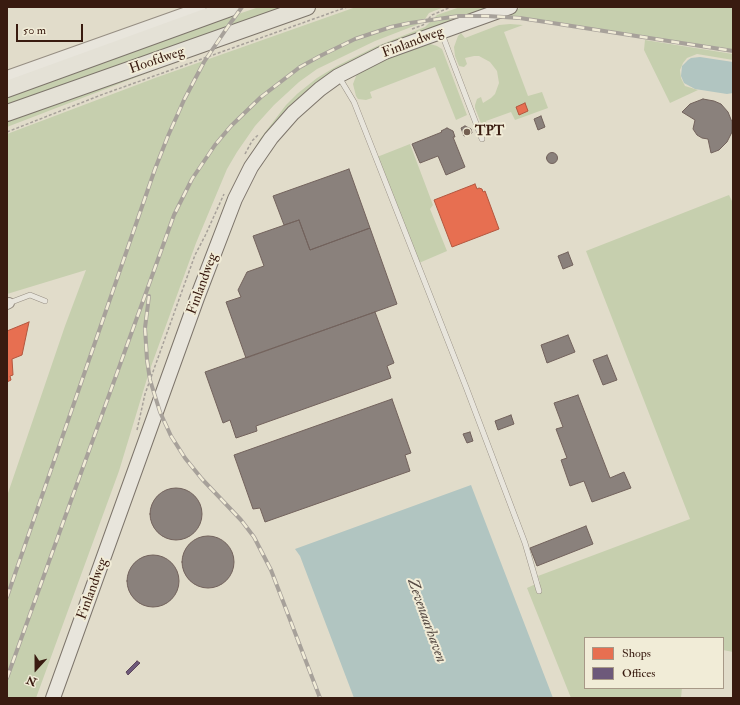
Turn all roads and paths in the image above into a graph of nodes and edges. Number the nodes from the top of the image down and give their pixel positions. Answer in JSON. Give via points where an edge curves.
{"nodes":[{"id":1,"x":201,"y":7,"type":"edge"},
{"id":2,"x":233,"y":7,"type":"edge"},
{"id":3,"x":307,"y":7,"type":"edge"},
{"id":4,"x":347,"y":7,"type":"edge"},
{"id":5,"x":510,"y":7,"type":"edge"},
{"id":6,"x":441,"y":32,"type":"junction"},
{"id":7,"x":7,"y":76,"type":"edge"},
{"id":8,"x":338,"y":76,"type":"junction"},
{"id":9,"x":7,"y":89,"type":"edge"},
{"id":10,"x":7,"y":113,"type":"edge"},
{"id":11,"x":7,"y":132,"type":"edge"},
{"id":12,"x":482,"y":139,"type":"dead end"},
{"id":13,"x":45,"y":301,"type":"dead end"},
{"id":14,"x":8,"y":303,"type":"edge"},
{"id":15,"x":539,"y":591,"type":"dead end"},
{"id":16,"x":54,"y":698,"type":"edge"}],
"edges":[{"from":1,"to":7,"type":"street"},
{"from":2,"to":9,"type":"main road","name":"Hoofdweg"},
{"from":3,"to":10,"type":"main road","name":"Hoofdweg"},
{"from":4,"to":11,"type":"path","via":[[101,95]]},
{"from":5,"to":6,"type":"street","name":"Finlandweg"},
{"from":6,"to":8,"type":"street","name":"Finlandweg","via":[[385,52]]},
{"from":6,"to":12,"type":"lane"},
{"from":8,"to":15,"type":"lane","via":[[354,102],[466,387],[525,543]]},
{"from":8,"to":16,"type":"street","name":"Finlandweg","via":[[292,113],[271,138],[251,167],[235,199]]},
{"from":13,"to":14,"type":"lane","via":[[30,295]]}]}
